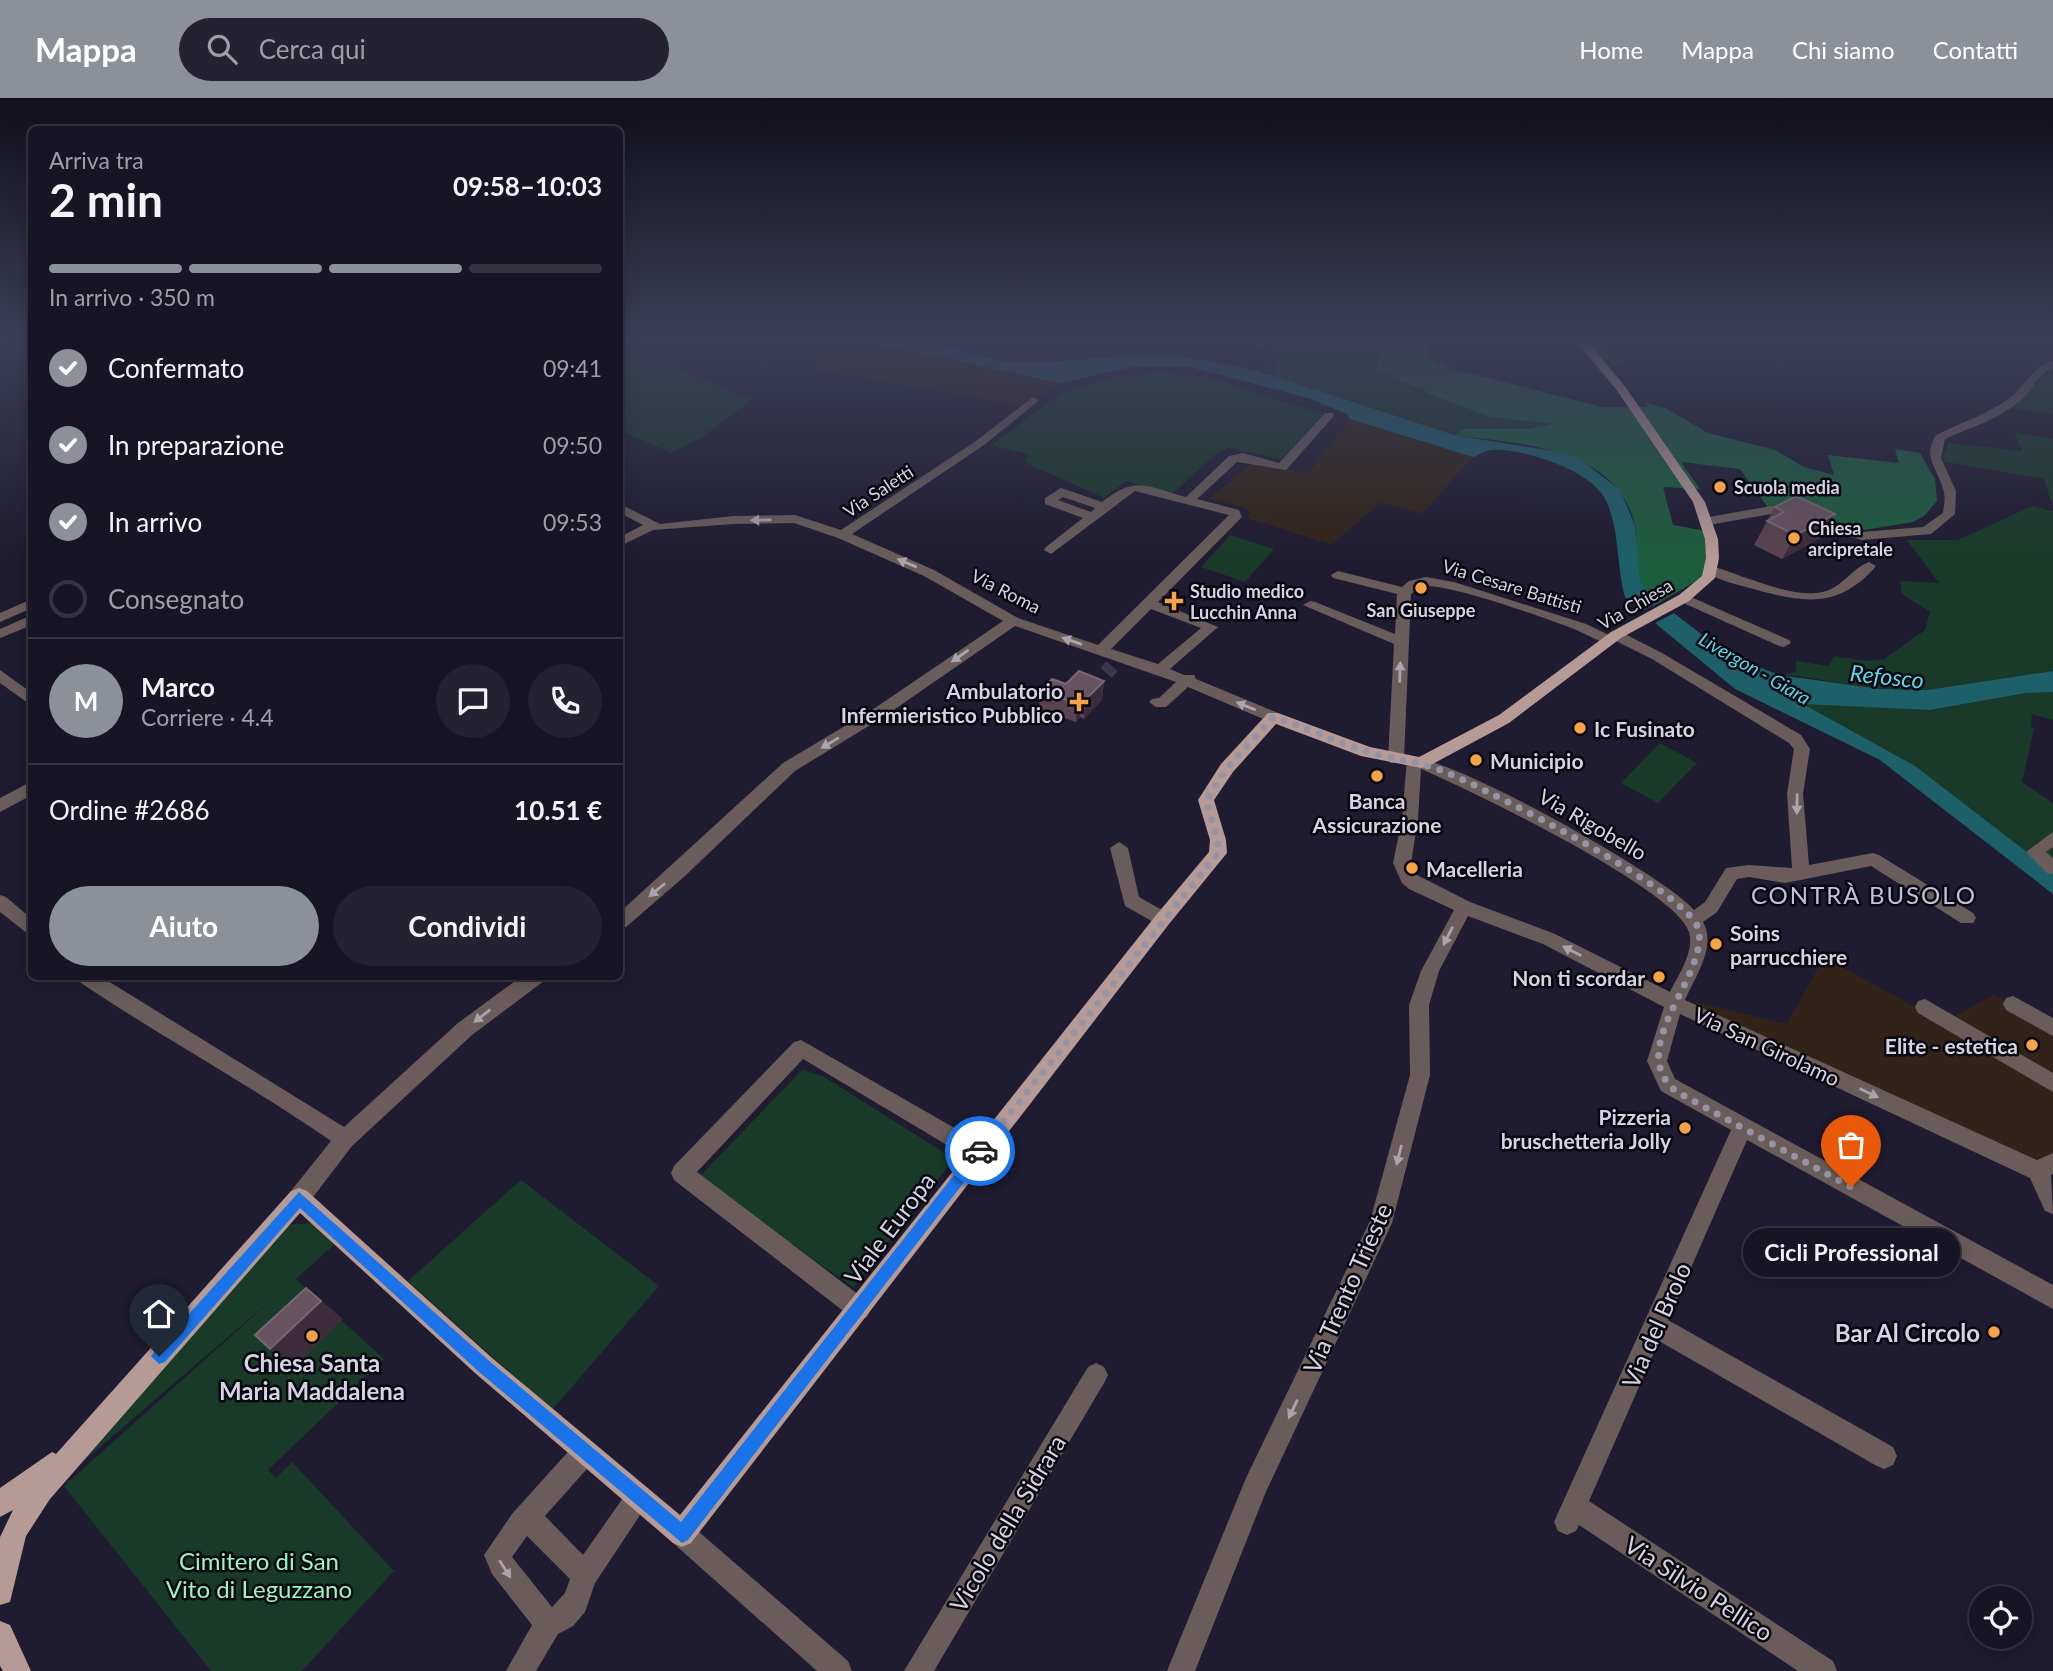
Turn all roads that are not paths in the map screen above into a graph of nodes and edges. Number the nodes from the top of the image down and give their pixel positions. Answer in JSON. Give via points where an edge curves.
{"nodes":[{"id":1,"x":1016,"y":413,"type":"edge"},
{"id":2,"x":1638,"y":413,"type":"edge"},
{"id":3,"x":1989,"y":413,"type":"edge"},
{"id":4,"x":1329,"y":415,"type":"dead end"},
{"id":5,"x":1190,"y":499,"type":"junction"},
{"id":6,"x":1103,"y":507,"type":"junction"},
{"id":7,"x":623,"y":510,"type":"edge"},
{"id":8,"x":1091,"y":516,"type":"junction"},
{"id":9,"x":1709,"y":521,"type":"junction"},
{"id":10,"x":656,"y":526,"type":"junction"},
{"id":11,"x":843,"y":535,"type":"junction"},
{"id":12,"x":623,"y":541,"type":"edge"},
{"id":13,"x":1051,"y":550,"type":"dead end"},
{"id":14,"x":1869,"y":566,"type":"dead end"},
{"id":15,"x":1711,"y":570,"type":"junction"},
{"id":16,"x":1338,"y":575,"type":"dead end"},
{"id":17,"x":1405,"y":592,"type":"junction"},
{"id":18,"x":1684,"y":598,"type":"junction"},
{"id":19,"x":1149,"y":603,"type":"junction"},
{"id":20,"x":28,"y":605,"type":"edge"},
{"id":21,"x":1310,"y":606,"type":"dead end"},
{"id":22,"x":0,"y":618,"type":"edge"},
{"id":23,"x":28,"y":621,"type":"edge"},
{"id":24,"x":1013,"y":621,"type":"junction"},
{"id":25,"x":0,"y":634,"type":"edge"},
{"id":26,"x":1613,"y":637,"type":"junction"},
{"id":27,"x":1401,"y":640,"type":"junction"},
{"id":28,"x":1784,"y":643,"type":"dead end"},
{"id":29,"x":1101,"y":650,"type":"junction"},
{"id":30,"x":1160,"y":670,"type":"junction"},
{"id":31,"x":0,"y":675,"type":"edge"},
{"id":32,"x":1187,"y":679,"type":"junction"},
{"id":33,"x":28,"y":698,"type":"edge"},
{"id":34,"x":1157,"y":702,"type":"dead end"},
{"id":35,"x":1273,"y":717,"type":"junction"},
{"id":36,"x":1410,"y":761,"type":"junction"},
{"id":37,"x":28,"y":789,"type":"edge"},
{"id":38,"x":0,"y":806,"type":"edge"},
{"id":39,"x":2053,"y":838,"type":"edge"},
{"id":40,"x":1119,"y":848,"type":"dead end"},
{"id":41,"x":2053,"y":869,"type":"edge"},
{"id":42,"x":1801,"y":872,"type":"junction"},
{"id":43,"x":0,"y":902,"type":"edge"},
{"id":44,"x":1464,"y":906,"type":"junction"},
{"id":45,"x":1967,"y":918,"type":"dead end"},
{"id":46,"x":623,"y":919,"type":"edge"},
{"id":47,"x":1163,"y":919,"type":"junction"},
{"id":48,"x":1694,"y":919,"type":"junction"},
{"id":49,"x":28,"y":926,"type":"edge"},
{"id":50,"x":91,"y":980,"type":"edge"},
{"id":51,"x":532,"y":980,"type":"edge"},
{"id":52,"x":1674,"y":1003,"type":"junction"},
{"id":53,"x":2013,"y":1004,"type":"dead end"},
{"id":54,"x":1925,"y":1007,"type":"dead end"},
{"id":55,"x":2053,"y":1028,"type":"edge"},
{"id":56,"x":2053,"y":1083,"type":"edge"},
{"id":57,"x":1742,"y":1128,"type":"junction"},
{"id":58,"x":345,"y":1139,"type":"junction"},
{"id":59,"x":979,"y":1153,"type":"junction"},
{"id":60,"x":2045,"y":1167,"type":"edge"},
{"id":61,"x":299,"y":1198,"type":"junction"},
{"id":62,"x":2053,"y":1204,"type":"edge"},
{"id":63,"x":2053,"y":1298,"type":"edge"},
{"id":64,"x":859,"y":1309,"type":"junction"},
{"id":65,"x":1656,"y":1326,"type":"junction"},
{"id":66,"x":1096,"y":1375,"type":"dead end"},
{"id":67,"x":86,"y":1439,"type":"junction"},
{"id":68,"x":584,"y":1453,"type":"junction"},
{"id":69,"x":1884,"y":1456,"type":"dead end"},
{"id":70,"x":639,"y":1497,"type":"junction"},
{"id":71,"x":0,"y":1504,"type":"edge"},
{"id":72,"x":1571,"y":1514,"type":"joint"},
{"id":73,"x":520,"y":1523,"type":"junction"},
{"id":74,"x":682,"y":1534,"type":"junction"},
{"id":75,"x":1,"y":1574,"type":"edge"},
{"id":76,"x":585,"y":1575,"type":"junction"},
{"id":77,"x":548,"y":1624,"type":"junction"},
{"id":78,"x":0,"y":1635,"type":"edge"},
{"id":79,"x":17,"y":1671,"type":"edge"},
{"id":80,"x":520,"y":1671,"type":"edge"},
{"id":81,"x":838,"y":1671,"type":"edge"},
{"id":82,"x":918,"y":1671,"type":"edge"},
{"id":83,"x":1181,"y":1671,"type":"edge"},
{"id":84,"x":1824,"y":1671,"type":"edge"}],
"edges":[{"from":1,"to":11,"type":"street","name":"Via Saletti"},
{"from":2,"to":9,"type":"main road"},
{"from":3,"to":9,"type":"street","via":[[1940,437],[1934,446],[1938,470],[1950,492],[1949,514],[1926,531],[1862,536],[1771,510]]},
{"from":4,"to":5,"type":"street","via":[[1282,467],[1243,457],[1233,459]]},
{"from":5,"to":6,"type":"street","via":[[1135,487]]},
{"from":5,"to":19,"type":"street","via":[[1229,509],[1236,517]]},
{"from":6,"to":8,"type":"street"},
{"from":6,"to":8,"type":"street","via":[[1061,492],[1049,501]]},
{"from":7,"to":10,"type":"street"},
{"from":8,"to":13,"type":"street"},
{"from":9,"to":15,"type":"main road"},
{"from":11,"to":10,"type":"street","name":"Via Roma","one_way":true,"via":[[795,519]]},
{"from":10,"to":12,"type":"street"},
{"from":24,"to":11,"type":"street","name":"Via Roma","one_way":true,"via":[[929,573]]},
{"from":14,"to":15,"type":"street","via":[[1846,586],[1815,597]]},
{"from":15,"to":18,"type":"main road","name":"Via Chiesa"},
{"from":16,"to":17,"type":"street"},
{"from":17,"to":26,"type":"street","name":"Via Cesare Battisti","via":[[1419,581],[1444,584]]},
{"from":17,"to":27,"type":"street"},
{"from":18,"to":26,"type":"main road","name":"Via Chiesa"},
{"from":18,"to":28,"type":"street"},
{"from":19,"to":29,"type":"street"},
{"from":19,"to":30,"type":"street","via":[[1211,627]]},
{"from":20,"to":22,"type":"street"},
{"from":21,"to":27,"type":"street"},
{"from":23,"to":25,"type":"street"},
{"from":29,"to":24,"type":"street","name":"Via Roma","one_way":true},
{"from":24,"to":46,"type":"street","one_way":true,"via":[[880,712],[789,767]]},
{"from":26,"to":36,"type":"main road","name":"Via Chiesa","via":[[1504,719]]},
{"from":26,"to":42,"type":"street","name":"Via Cesare Battisti","one_way":true,"via":[[1657,656],[1795,739],[1802,749],[1796,809]]},
{"from":36,"to":27,"type":"street","one_way":true},
{"from":29,"to":30,"type":"street","name":"Via Roma"},
{"from":30,"to":32,"type":"street","name":"Via Roma"},
{"from":31,"to":33,"type":"street"},
{"from":32,"to":34,"type":"street","via":[[1161,704]]},
{"from":35,"to":32,"type":"street","name":"Via Roma","one_way":true},
{"from":35,"to":36,"type":"main road","name":"Via Roma","via":[[1367,751]]},
{"from":35,"to":47,"type":"main road","name":"Viale Europa","via":[[1227,768],[1206,800],[1218,853]]},
{"from":36,"to":44,"type":"street","via":[[1410,820],[1402,863],[1415,884]]},
{"from":36,"to":48,"type":"street","name":"Via Rigobello","via":[[1511,803],[1664,892]]},
{"from":37,"to":38,"type":"street"},
{"from":39,"to":41,"type":"street","via":[[2035,852]]},
{"from":40,"to":47,"type":"street","via":[[1131,901]]},
{"from":42,"to":45,"type":"street","via":[[1873,859]]},
{"from":42,"to":48,"type":"street","via":[[1785,876],[1731,873],[1711,907]]},
{"from":43,"to":49,"type":"street"},
{"from":52,"to":44,"type":"street","name":"Via San Girolamo","one_way":true,"via":[[1549,939]]},
{"from":44,"to":83,"type":"street","name":"Via Trento Trieste","one_way":true,"via":[[1430,971],[1419,1005],[1420,1075],[1381,1223],[1255,1487]]},
{"from":47,"to":59,"type":"main road","name":"Viale Europa"},
{"from":48,"to":52,"type":"street","via":[[1699,931],[1696,954]]},
{"from":50,"to":58,"type":"street"},
{"from":51,"to":58,"type":"street","one_way":true,"via":[[465,1029]]},
{"from":52,"to":57,"type":"street","via":[[1657,1061],[1663,1079],[1677,1092]]},
{"from":52,"to":60,"type":"street","name":"Via San Girolamo","one_way":true},
{"from":53,"to":55,"type":"street"},
{"from":54,"to":56,"type":"street"},
{"from":57,"to":63,"type":"street"},
{"from":57,"to":65,"type":"street","name":"Via del Brolo"},
{"from":58,"to":61,"type":"street"},
{"from":59,"to":64,"type":"main road","name":"Viale Europa"},
{"from":59,"to":64,"type":"street","via":[[801,1048],[682,1173]]},
{"from":60,"to":62,"type":"street","name":"Via San Girolamo"},
{"from":61,"to":67,"type":"main road"},
{"from":61,"to":68,"type":"main road"},
{"from":64,"to":74,"type":"main road","name":"Viale Europa"},
{"from":65,"to":69,"type":"street"},
{"from":65,"to":72,"type":"street","name":"Via del Brolo"},
{"from":66,"to":82,"type":"street","name":"Vicolo della Sidrara"},
{"from":67,"to":71,"type":"main road"},
{"from":67,"to":75,"type":"main road","via":[[21,1520]]},
{"from":68,"to":70,"type":"main road"},
{"from":68,"to":73,"type":"street"},
{"from":70,"to":74,"type":"main road"},
{"from":70,"to":76,"type":"street"},
{"from":72,"to":84,"type":"street","name":"Via Silvio Pellico"},
{"from":73,"to":76,"type":"street","via":[[532,1522]]},
{"from":73,"to":77,"type":"street","one_way":true,"via":[[497,1555]]},
{"from":74,"to":81,"type":"street"},
{"from":76,"to":77,"type":"street","via":[[575,1602]]},
{"from":77,"to":80,"type":"street"},
{"from":78,"to":79,"type":"main road"}]}
